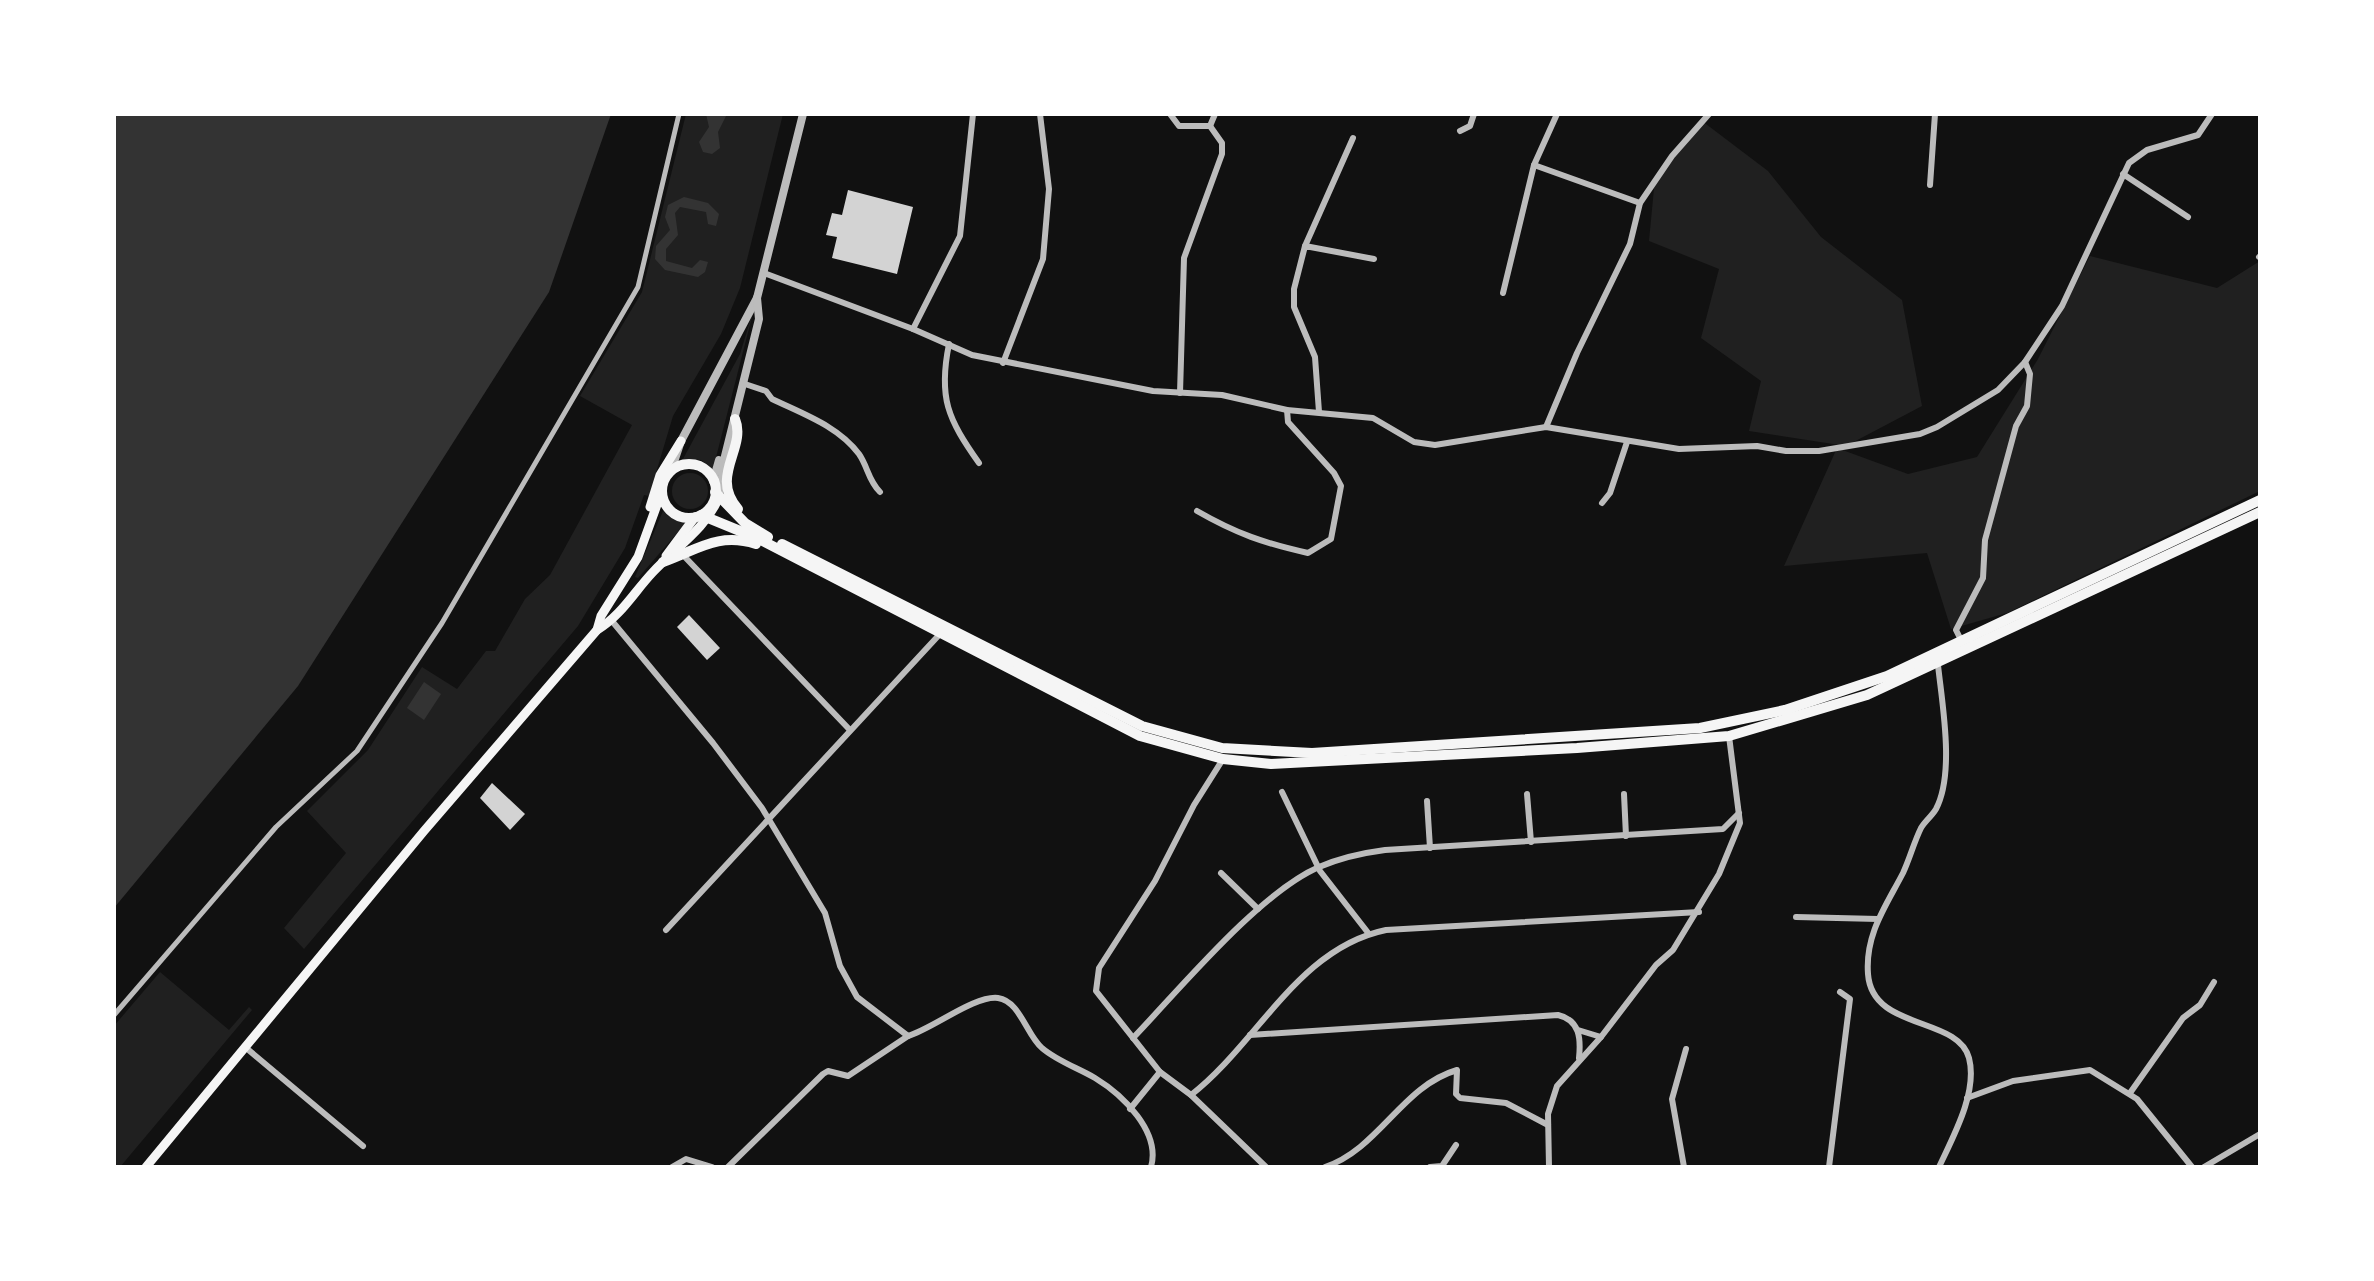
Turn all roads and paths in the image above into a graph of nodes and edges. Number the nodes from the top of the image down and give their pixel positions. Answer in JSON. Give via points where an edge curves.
{"nodes":[{"id":1,"x":679,"y":114,"type":"edge"},
{"id":2,"x":803,"y":114,"type":"edge"},
{"id":3,"x":973,"y":114,"type":"edge"},
{"id":4,"x":1040,"y":114,"type":"edge"},
{"id":5,"x":1170,"y":114,"type":"edge"},
{"id":6,"x":1215,"y":114,"type":"edge"},
{"id":7,"x":1474,"y":114,"type":"edge"},
{"id":8,"x":1557,"y":114,"type":"edge"},
{"id":9,"x":1709,"y":114,"type":"edge"},
{"id":10,"x":1935,"y":114,"type":"edge"},
{"id":11,"x":2212,"y":114,"type":"edge"},
{"id":12,"x":1210,"y":126,"type":"junction"},
{"id":13,"x":1460,"y":131,"type":"dead end"},
{"id":14,"x":1353,"y":138,"type":"dead end"},
{"id":15,"x":1534,"y":165,"type":"junction"},
{"id":16,"x":2123,"y":174,"type":"junction"},
{"id":17,"x":1930,"y":185,"type":"dead end"},
{"id":18,"x":1640,"y":203,"type":"junction"},
{"id":19,"x":2188,"y":217,"type":"dead end"},
{"id":20,"x":1305,"y":246,"type":"junction"},
{"id":21,"x":1374,"y":259,"type":"dead end"},
{"id":22,"x":764,"y":273,"type":"junction"},
{"id":23,"x":1503,"y":293,"type":"dead end"},
{"id":24,"x":757,"y":298,"type":"junction"},
{"id":25,"x":913,"y":329,"type":"junction"},
{"id":26,"x":949,"y":344,"type":"junction"},
{"id":27,"x":2025,"y":362,"type":"junction"},
{"id":28,"x":1003,"y":363,"type":"junction"},
{"id":29,"x":745,"y":384,"type":"junction"},
{"id":30,"x":1180,"y":393,"type":"junction"},
{"id":31,"x":1287,"y":410,"type":"junction"},
{"id":32,"x":1319,"y":412,"type":"junction"},
{"id":33,"x":735,"y":419,"type":"junction"},
{"id":34,"x":1546,"y":427,"type":"junction"},
{"id":35,"x":681,"y":441,"type":"junction"},
{"id":36,"x":1627,"y":442,"type":"junction"},
{"id":37,"x":979,"y":463,"type":"dead end"},
{"id":38,"x":671,"y":471,"type":"junction"},
{"id":39,"x":716,"y":490,"type":"junction"},
{"id":40,"x":662,"y":491,"type":"junction"},
{"id":41,"x":880,"y":492,"type":"dead end"},
{"id":42,"x":2260,"y":500,"type":"edge"},
{"id":43,"x":1602,"y":503,"type":"dead end"},
{"id":44,"x":1197,"y":511,"type":"dead end"},
{"id":45,"x":2260,"y":512,"type":"edge"},
{"id":46,"x":701,"y":516,"type":"junction"},
{"id":47,"x":683,"y":555,"type":"junction"},
{"id":48,"x":804,"y":559,"type":"junction"},
{"id":49,"x":663,"y":562,"type":"junction"},
{"id":50,"x":632,"y":563,"type":"junction"},
{"id":51,"x":612,"y":621,"type":"junction"},
{"id":52,"x":597,"y":630,"type":"junction"},
{"id":53,"x":939,"y":635,"type":"junction"},
{"id":54,"x":1962,"y":642,"type":"junction"},
{"id":55,"x":1938,"y":665,"type":"junction"},
{"id":56,"x":849,"y":729,"type":"junction"},
{"id":57,"x":1729,"y":736,"type":"junction"},
{"id":58,"x":1223,"y":759,"type":"junction"},
{"id":59,"x":1282,"y":792,"type":"dead end"},
{"id":60,"x":1527,"y":794,"type":"dead end"},
{"id":61,"x":1624,"y":794,"type":"dead end"},
{"id":62,"x":1427,"y":801,"type":"dead end"},
{"id":63,"x":1739,"y":813,"type":"junction"},
{"id":64,"x":767,"y":818,"type":"junction"},
{"id":65,"x":1723,"y":829,"type":"junction"},
{"id":66,"x":1626,"y":836,"type":"junction"},
{"id":67,"x":1531,"y":842,"type":"junction"},
{"id":68,"x":1730,"y":846,"type":"junction"},
{"id":69,"x":1430,"y":848,"type":"junction"},
{"id":70,"x":1317,"y":868,"type":"junction"},
{"id":71,"x":1221,"y":873,"type":"dead end"},
{"id":72,"x":1258,"y":909,"type":"junction"},
{"id":73,"x":1699,"y":912,"type":"junction"},
{"id":74,"x":1796,"y":917,"type":"dead end"},
{"id":75,"x":1878,"y":919,"type":"junction"},
{"id":76,"x":666,"y":930,"type":"dead end"},
{"id":77,"x":1369,"y":934,"type":"junction"},
{"id":78,"x":2214,"y":982,"type":"dead end"},
{"id":79,"x":1840,"y":992,"type":"dead end"},
{"id":80,"x":114,"y":1015,"type":"edge"},
{"id":81,"x":1578,"y":1030,"type":"junction"},
{"id":82,"x":1250,"y":1035,"type":"junction"},
{"id":83,"x":908,"y":1036,"type":"junction"},
{"id":84,"x":1601,"y":1037,"type":"junction"},
{"id":85,"x":1133,"y":1038,"type":"junction"},
{"id":86,"x":245,"y":1047,"type":"junction"},
{"id":87,"x":1686,"y":1049,"type":"dead end"},
{"id":88,"x":1579,"y":1058,"type":"junction"},
{"id":89,"x":1160,"y":1072,"type":"junction"},
{"id":90,"x":2130,"y":1093,"type":"junction"},
{"id":91,"x":1191,"y":1095,"type":"junction"},
{"id":92,"x":1967,"y":1098,"type":"junction"},
{"id":93,"x":1130,"y":1109,"type":"junction"},
{"id":94,"x":1548,"y":1125,"type":"junction"},
{"id":95,"x":2260,"y":1134,"type":"edge"},
{"id":96,"x":1456,"y":1145,"type":"dead end"},
{"id":97,"x":363,"y":1146,"type":"dead end"},
{"id":98,"x":146,"y":1167,"type":"edge"},
{"id":99,"x":672,"y":1167,"type":"edge"},
{"id":100,"x":712,"y":1167,"type":"edge"},
{"id":101,"x":728,"y":1167,"type":"edge"},
{"id":102,"x":1151,"y":1167,"type":"edge"},
{"id":103,"x":1266,"y":1167,"type":"edge"},
{"id":104,"x":1325,"y":1167,"type":"edge"},
{"id":105,"x":1430,"y":1167,"type":"edge"},
{"id":106,"x":1549,"y":1167,"type":"edge"},
{"id":107,"x":1684,"y":1167,"type":"edge"},
{"id":108,"x":1829,"y":1167,"type":"edge"},
{"id":109,"x":1939,"y":1167,"type":"edge"},
{"id":110,"x":2192,"y":1167,"type":"edge"},
{"id":111,"x":2204,"y":1167,"type":"edge"}],
"edges":[{"from":1,"to":80,"type":"street","via":[[638,287],[442,623],[357,751],[276,827]]},
{"from":2,"to":22,"type":"street"},
{"from":3,"to":25,"type":"street","via":[[960,236]]},
{"from":4,"to":28,"type":"street","via":[[1049,189],[1043,259]]},
{"from":5,"to":12,"type":"street","via":[[1179,126]]},
{"from":6,"to":12,"type":"street"},
{"from":7,"to":13,"type":"street","via":[[1470,126]]},
{"from":8,"to":15,"type":"street"},
{"from":9,"to":18,"type":"street"},
{"from":10,"to":17,"type":"street"},
{"from":11,"to":16,"type":"street","via":[[2198,135],[2147,150]]},
{"from":12,"to":30,"type":"street","via":[[1222,143],[1222,154],[1184,258]]},
{"from":14,"to":20,"type":"street"},
{"from":15,"to":18,"type":"street"},
{"from":15,"to":23,"type":"street"},
{"from":16,"to":19,"type":"street"},
{"from":16,"to":27,"type":"street","via":[[2062,306]]},
{"from":18,"to":34,"type":"street","via":[[1630,244]]},
{"from":20,"to":21,"type":"street"},
{"from":20,"to":32,"type":"street","via":[[1294,307],[1315,357]]},
{"from":22,"to":24,"type":"street"},
{"from":22,"to":25,"type":"street"},
{"from":24,"to":29,"type":"street","via":[[759,319]]},
{"from":24,"to":35,"type":"street"},
{"from":25,"to":26,"type":"street"},
{"from":26,"to":28,"type":"street"},
{"from":26,"to":37,"type":"street","via":[[943,378],[949,415]]},
{"from":27,"to":36,"type":"street","via":[[1998,390],[1920,434],[1819,451],[1757,446],[1707,451]]},
{"from":27,"to":54,"type":"street","via":[[2030,374],[2027,406],[2016,426],[1985,540],[1983,578],[1956,630]]},
{"from":28,"to":30,"type":"street"},
{"from":29,"to":33,"type":"street"},
{"from":29,"to":41,"type":"street","via":[[832,428],[859,454]]},
{"from":30,"to":31,"type":"street","via":[[1222,395]]},
{"from":31,"to":32,"type":"street"},
{"from":31,"to":44,"type":"street","via":[[1288,422],[1341,486],[1331,539],[1308,553],[1265,545]]},
{"from":32,"to":34,"type":"street","via":[[1373,418],[1414,442],[1435,445]]},
{"from":33,"to":39,"type":"street"},
{"from":33,"to":39,"type":"street","via":[[729,425]]},
{"from":33,"to":48,"type":"main road","via":[[739,427],[727,473],[731,500]]},
{"from":34,"to":36,"type":"street"},
{"from":35,"to":38,"type":"street"},
{"from":35,"to":50,"type":"main road","via":[[660,475]]},
{"from":36,"to":43,"type":"street"},
{"from":38,"to":39,"type":"main road","via":[[695,465],[706,471]]},
{"from":38,"to":40,"type":"main road"},
{"from":39,"to":46,"type":"main road"},
{"from":39,"to":48,"type":"main road","via":[[745,523]]},
{"from":40,"to":46,"type":"main road","via":[[672,512]]},
{"from":40,"to":50,"type":"main road"},
{"from":42,"to":54,"type":"main road"},
{"from":45,"to":55,"type":"main road"},
{"from":46,"to":48,"type":"main road"},
{"from":46,"to":49,"type":"main road","via":[[675,554]]},
{"from":47,"to":48,"type":"main road","via":[[715,539],[737,538]]},
{"from":47,"to":49,"type":"main road"},
{"from":47,"to":56,"type":"street"},
{"from":48,"to":53,"type":"main road"},
{"from":48,"to":54,"type":"main road","via":[[1142,726],[1253,752],[1356,751],[1722,725],[1836,695]]},
{"from":49,"to":51,"type":"main road"},
{"from":50,"to":52,"type":"main road"},
{"from":51,"to":52,"type":"main road"},
{"from":51,"to":64,"type":"street"},
{"from":52,"to":86,"type":"main road"},
{"from":53,"to":56,"type":"street"},
{"from":53,"to":58,"type":"main road","via":[[1140,736]]},
{"from":55,"to":57,"type":"main road","via":[[1867,695]]},
{"from":55,"to":75,"type":"street","via":[[1944,701],[1943,785],[1936,809],[1923,824]]},
{"from":56,"to":64,"type":"street"},
{"from":57,"to":58,"type":"main road","via":[[1364,760],[1271,764]]},
{"from":57,"to":63,"type":"street"},
{"from":58,"to":85,"type":"street","via":[[1099,968],[1096,991]]},
{"from":59,"to":70,"type":"street"},
{"from":60,"to":67,"type":"street"},
{"from":61,"to":66,"type":"street"},
{"from":62,"to":69,"type":"street"},
{"from":63,"to":65,"type":"street"},
{"from":63,"to":68,"type":"street"},
{"from":64,"to":76,"type":"street"},
{"from":64,"to":83,"type":"street","via":[[825,913],[840,966],[857,997]]},
{"from":65,"to":66,"type":"street"},
{"from":65,"to":68,"type":"street","via":[[1730,835]]},
{"from":66,"to":67,"type":"street"},
{"from":67,"to":69,"type":"street"},
{"from":68,"to":73,"type":"street"},
{"from":69,"to":70,"type":"street","via":[[1364,853]]},
{"from":70,"to":72,"type":"street"},
{"from":70,"to":77,"type":"street"},
{"from":71,"to":72,"type":"street"},
{"from":72,"to":85,"type":"street"},
{"from":73,"to":77,"type":"street"},
{"from":73,"to":84,"type":"street"},
{"from":74,"to":75,"type":"street"},
{"from":75,"to":92,"type":"street","via":[[1867,948],[1868,977],[1876,999],[1963,1047],[1970,1059]]},
{"from":77,"to":82,"type":"street","via":[[1332,951]]},
{"from":78,"to":90,"type":"street"},
{"from":79,"to":108,"type":"street","via":[[1850,999]]},
{"from":81,"to":82,"type":"street","via":[[1558,1015]]},
{"from":81,"to":84,"type":"street"},
{"from":81,"to":88,"type":"street"},
{"from":82,"to":91,"type":"street"},
{"from":83,"to":93,"type":"street","via":[[987,1000],[1003,999],[1040,1047],[1096,1079]]},
{"from":83,"to":101,"type":"street","via":[[848,1076],[823,1074]]},
{"from":84,"to":88,"type":"street"},
{"from":85,"to":89,"type":"street"},
{"from":86,"to":97,"type":"street"},
{"from":86,"to":98,"type":"main road"},
{"from":87,"to":107,"type":"street","via":[[1672,1099]]},
{"from":88,"to":94,"type":"street","via":[[1553,1095]]},
{"from":89,"to":91,"type":"street"},
{"from":89,"to":93,"type":"street"},
{"from":90,"to":92,"type":"street","via":[[2090,1070],[2013,1081]]},
{"from":90,"to":110,"type":"street"},
{"from":91,"to":103,"type":"street"},
{"from":92,"to":109,"type":"street"},
{"from":93,"to":102,"type":"street","via":[[1151,1142]]},
{"from":94,"to":104,"type":"street","via":[[1506,1103],[1460,1098],[1457,1070],[1424,1087],[1355,1153]]},
{"from":94,"to":106,"type":"street"},
{"from":95,"to":111,"type":"street"},
{"from":96,"to":105,"type":"street","via":[[1447,1162]]},
{"from":99,"to":100,"type":"street","via":[[686,1159]]}]}
